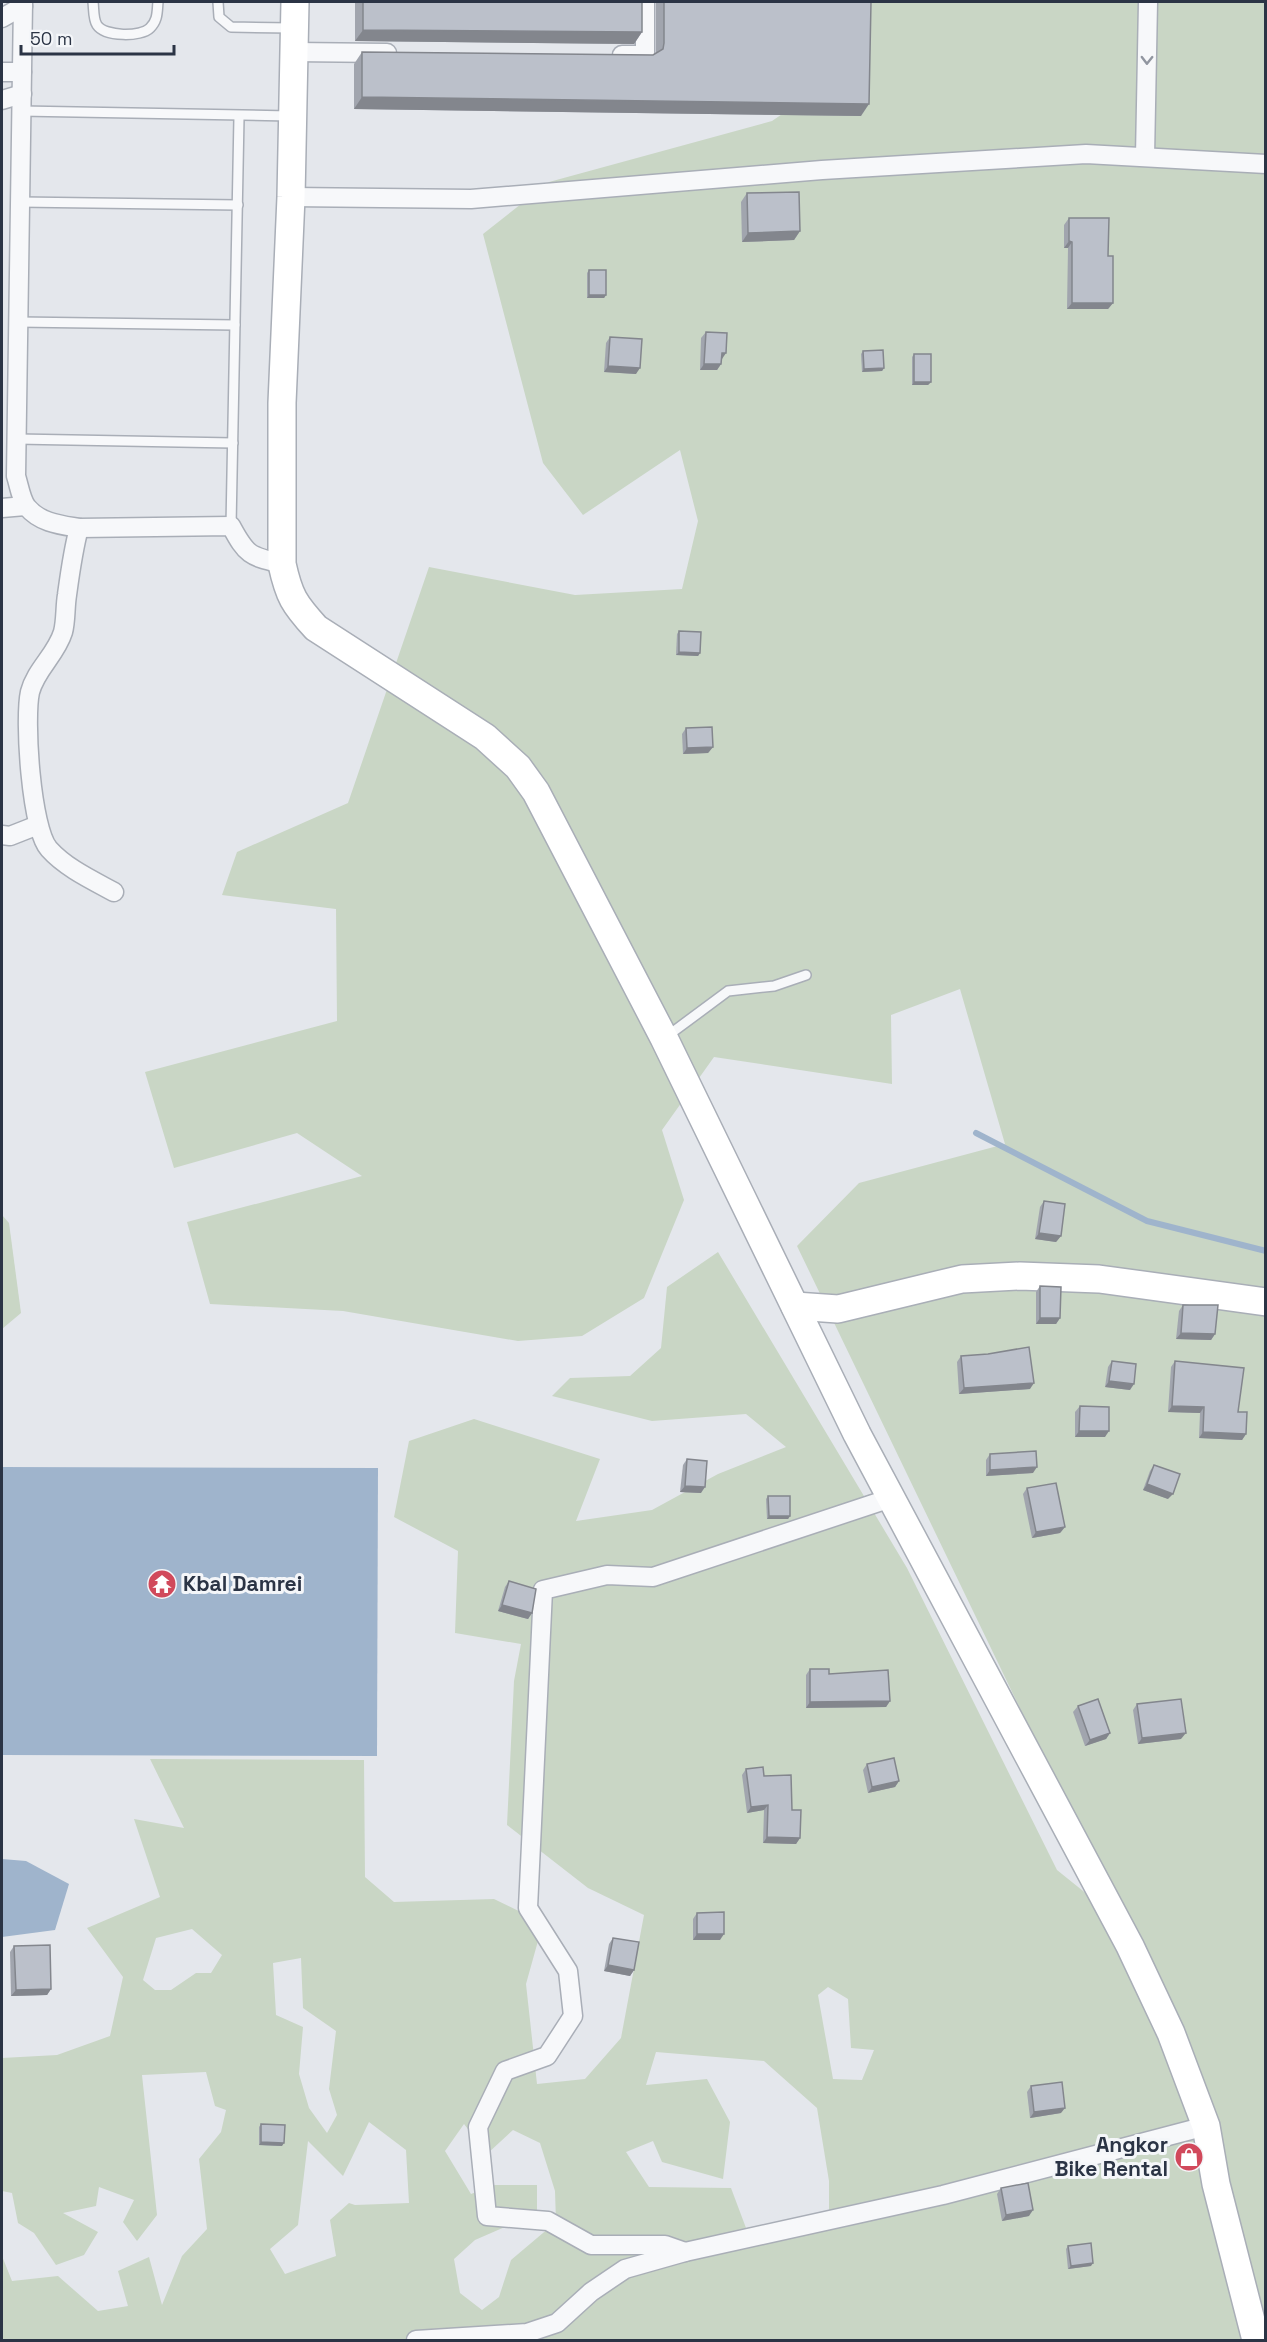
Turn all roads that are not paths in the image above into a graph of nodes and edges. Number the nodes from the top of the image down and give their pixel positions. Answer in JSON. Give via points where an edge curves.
{"nodes":[{"id":1,"x":93,"y":2,"type":"edge"},
{"id":2,"x":158,"y":2,"type":"edge"},
{"id":3,"x":218,"y":2,"type":"edge"},
{"id":4,"x":645,"y":2,"type":"edge"},
{"id":5,"x":1148,"y":2,"type":"edge"},
{"id":6,"x":23,"y":4,"type":"edge"},
{"id":7,"x":2,"y":18,"type":"edge"},
{"id":8,"x":294,"y":27,"type":"edge"},
{"id":9,"x":399,"y":53,"type":"edge"},
{"id":10,"x":610,"y":54,"type":"edge"},
{"id":11,"x":2,"y":72,"type":"edge"},
{"id":12,"x":22,"y":72,"type":"junction"},
{"id":13,"x":2,"y":100,"type":"edge"},
{"id":14,"x":22,"y":103,"type":"junction"},
{"id":15,"x":292,"y":116,"type":"junction"},
{"id":16,"x":239,"y":117,"type":"junction"},
{"id":17,"x":1145,"y":156,"type":"junction"},
{"id":18,"x":1266,"y":164,"type":"edge"},
{"id":19,"x":291,"y":197,"type":"junction"},
{"id":20,"x":20,"y":202,"type":"junction"},
{"id":21,"x":238,"y":205,"type":"junction"},
{"id":22,"x":18,"y":322,"type":"junction"},
{"id":23,"x":235,"y":325,"type":"junction"},
{"id":24,"x":17,"y":439,"type":"junction"},
{"id":25,"x":233,"y":443,"type":"junction"},
{"id":26,"x":26,"y":506,"type":"junction"},
{"id":27,"x":2,"y":508,"type":"edge"},
{"id":28,"x":231,"y":526,"type":"junction"},
{"id":29,"x":79,"y":528,"type":"junction"},
{"id":30,"x":282,"y":564,"type":"junction"},
{"id":31,"x":38,"y":825,"type":"junction"},
{"id":32,"x":2,"y":835,"type":"edge"},
{"id":33,"x":114,"y":892,"type":"dead end"},
{"id":34,"x":806,"y":975,"type":"dead end"},
{"id":35,"x":664,"y":1038,"type":"junction"},
{"id":36,"x":1266,"y":1302,"type":"edge"},
{"id":37,"x":795,"y":1306,"type":"junction"},
{"id":38,"x":891,"y":1498,"type":"junction"},
{"id":39,"x":1206,"y":2126,"type":"junction"},
{"id":40,"x":685,"y":2252,"type":"junction"},
{"id":41,"x":416,"y":2340,"type":"edge"},
{"id":42,"x":1256,"y":2340,"type":"edge"}],
"edges":[{"from":1,"to":2,"type":"lane","via":[[97,25],[104,32],[133,34],[148,30],[157,18]]},
{"from":3,"to":8,"type":"lane","via":[[219,17],[231,27]]},
{"from":4,"to":10,"type":"street","via":[[645,55]]},
{"from":5,"to":17,"type":"street","one_way":true},
{"from":6,"to":7,"type":"street"},
{"from":6,"to":12,"type":"street"},
{"from":8,"to":9,"type":"street"},
{"from":8,"to":15,"type":"main road"},
{"from":11,"to":12,"type":"street"},
{"from":12,"to":14,"type":"street"},
{"from":13,"to":14,"type":"street"},
{"from":14,"to":16,"type":"lane"},
{"from":14,"to":20,"type":"street"},
{"from":15,"to":16,"type":"lane"},
{"from":15,"to":19,"type":"main road"},
{"from":16,"to":21,"type":"lane"},
{"from":17,"to":18,"type":"street"},
{"from":17,"to":19,"type":"street","via":[[1086,154],[845,169],[471,199]]},
{"from":19,"to":30,"type":"main road","via":[[282,402]]},
{"from":20,"to":21,"type":"lane"},
{"from":20,"to":22,"type":"street"},
{"from":21,"to":23,"type":"lane"},
{"from":22,"to":23,"type":"lane"},
{"from":22,"to":24,"type":"street"},
{"from":23,"to":25,"type":"lane"},
{"from":24,"to":25,"type":"lane"},
{"from":24,"to":26,"type":"street","via":[[16,476]]},
{"from":25,"to":28,"type":"lane"},
{"from":26,"to":27,"type":"street"},
{"from":26,"to":29,"type":"street","via":[[40,519]]},
{"from":28,"to":29,"type":"street"},
{"from":28,"to":30,"type":"street","via":[[244,550],[256,558]]},
{"from":29,"to":31,"type":"street","via":[[64,630],[30,692],[28,725]]},
{"from":30,"to":35,"type":"main road","via":[[296,606],[316,628],[485,737],[518,767],[536,792]]},
{"from":31,"to":32,"type":"street"},
{"from":31,"to":33,"type":"street","via":[[48,848],[67,865]]},
{"from":34,"to":35,"type":"lane","via":[[774,986],[728,991]]},
{"from":35,"to":37,"type":"main road"},
{"from":36,"to":37,"type":"main road","via":[[1099,1279],[1020,1276],[962,1279],[838,1309]]},
{"from":37,"to":38,"type":"main road"},
{"from":38,"to":39,"type":"main road","via":[[1130,1946],[1171,2033]]},
{"from":38,"to":40,"type":"street","via":[[653,1577],[607,1575],[543,1590],[528,1908],[568,1971],[573,2016],[547,2056],[505,2071],[478,2127],[487,2216],[548,2221],[591,2245],[665,2245]]},
{"from":39,"to":40,"type":"street","via":[[943,2195]]},
{"from":39,"to":42,"type":"main road","via":[[1216,2184]]},
{"from":40,"to":41,"type":"street","via":[[625,2269],[591,2292],[557,2323],[527,2333]]}]}
